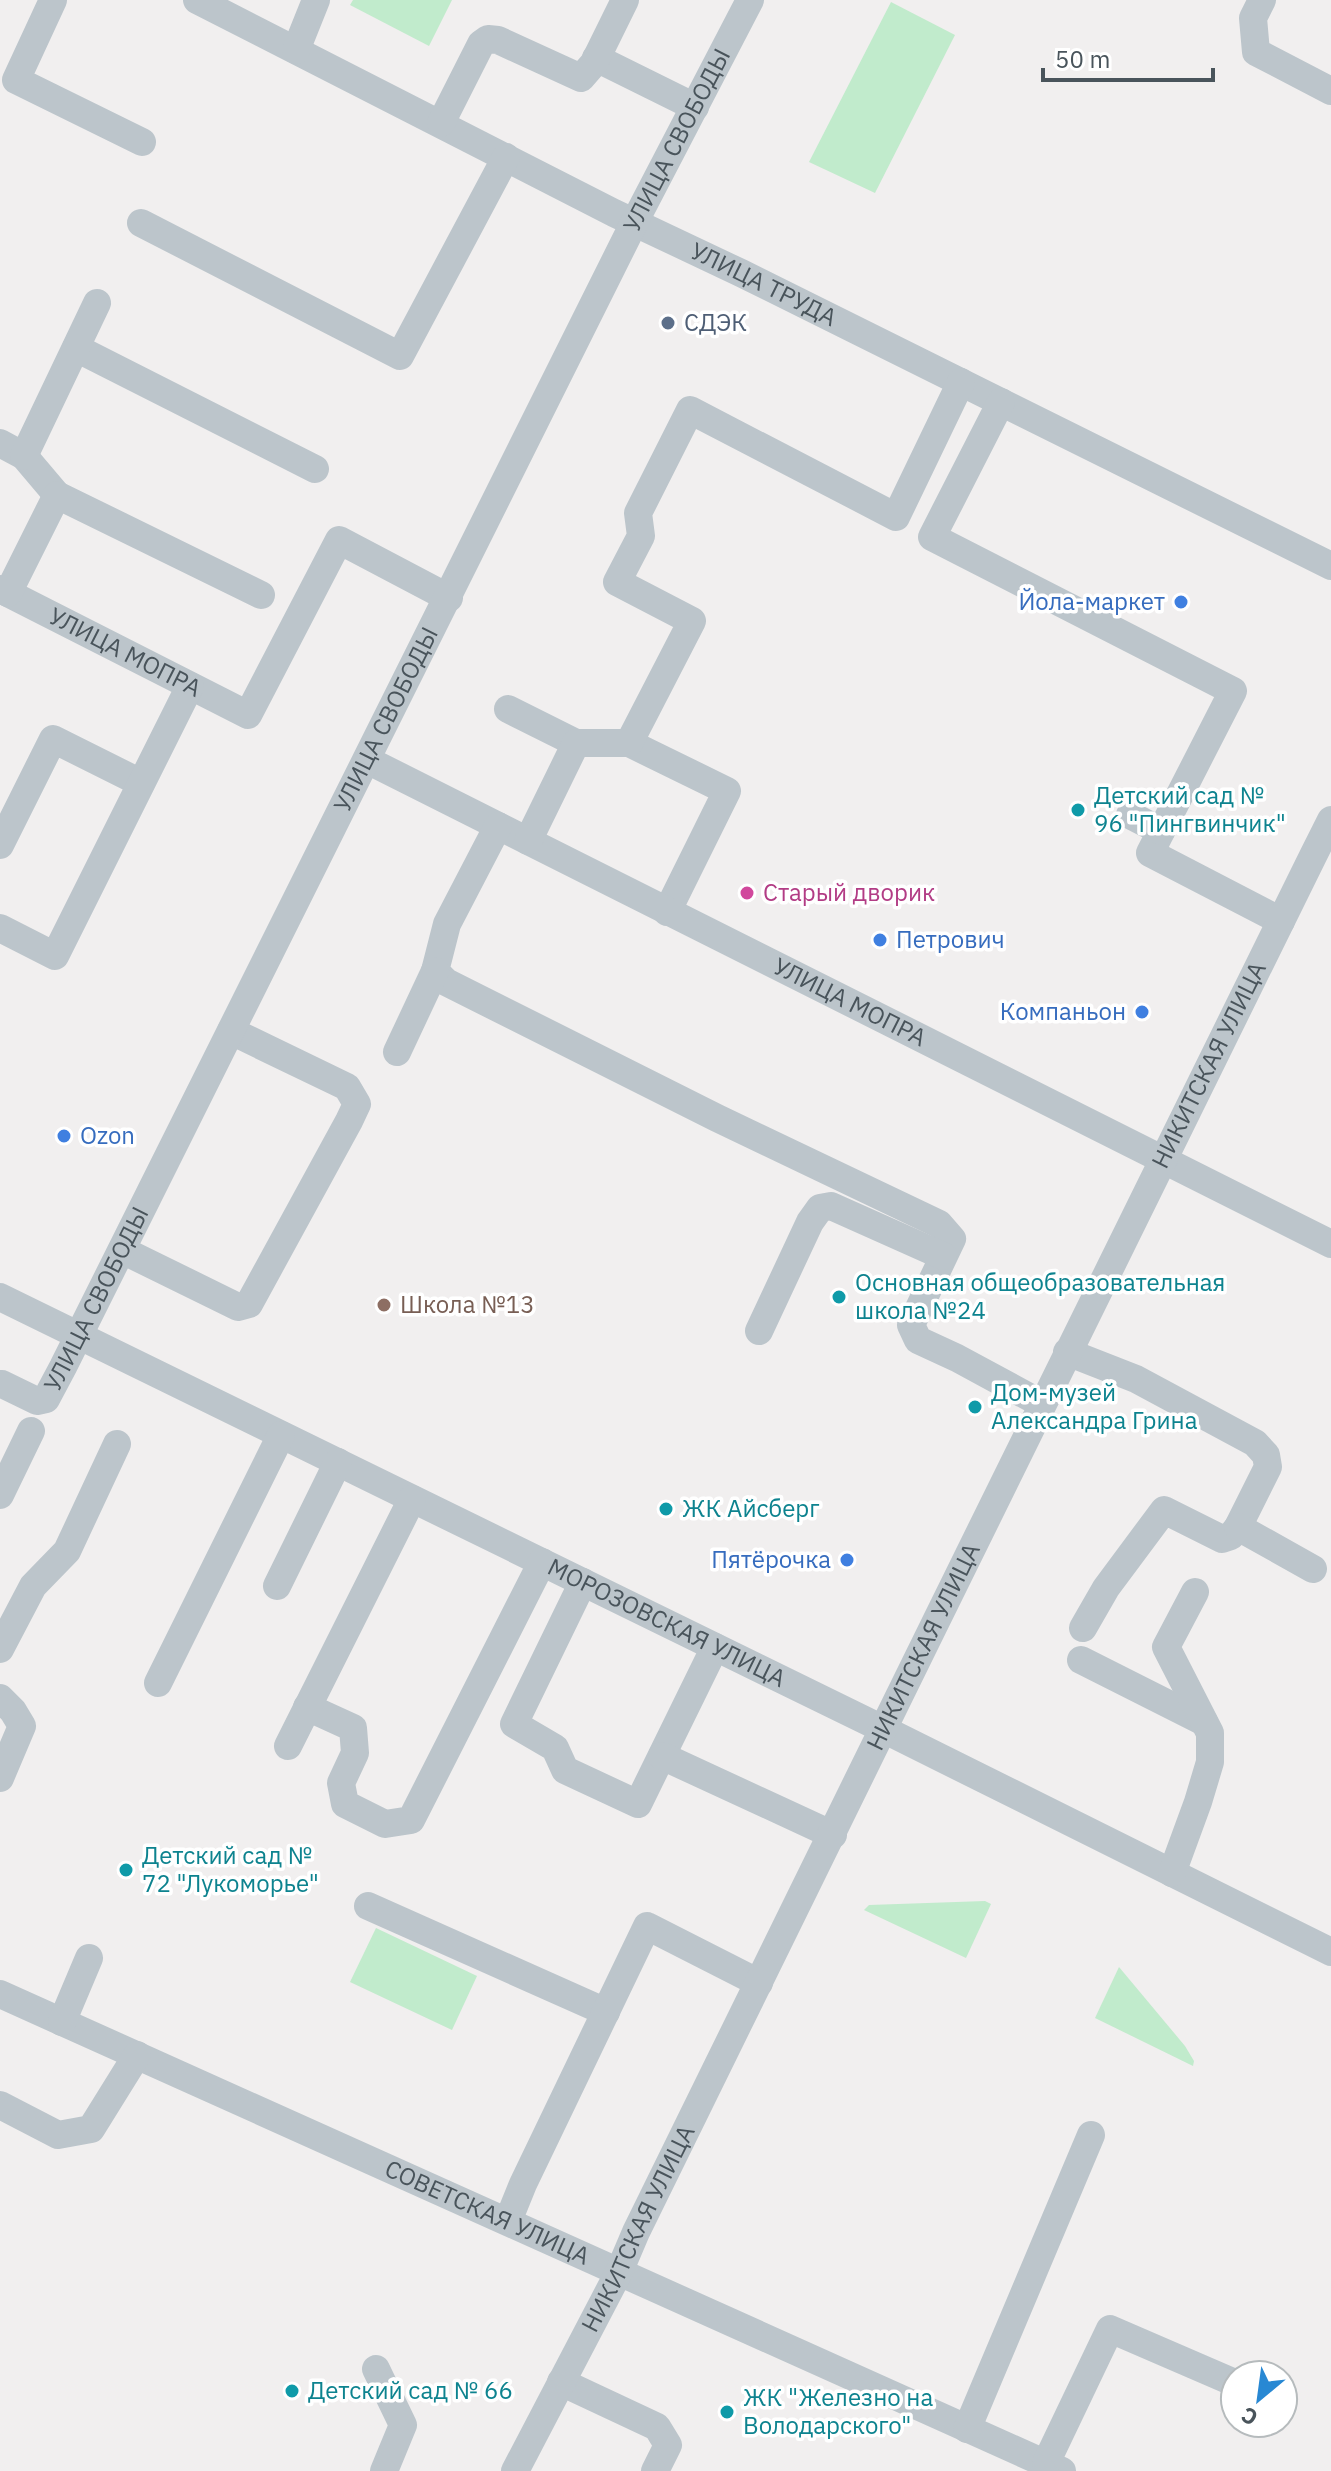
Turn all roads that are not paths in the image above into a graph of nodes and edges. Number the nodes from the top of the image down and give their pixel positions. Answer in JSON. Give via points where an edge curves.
{"nodes":[{"id":1,"x":53,"y":0,"type":"edge"},
{"id":2,"x":316,"y":0,"type":"edge"},
{"id":3,"x":625,"y":0,"type":"edge"},
{"id":4,"x":1262,"y":0,"type":"edge"},
{"id":5,"x":206,"y":2,"type":"edge"},
{"id":6,"x":744,"y":2,"type":"edge"},
{"id":7,"x":296,"y":50,"type":"junction"},
{"id":8,"x":596,"y":58,"type":"junction"},
{"id":9,"x":1331,"y":91,"type":"edge"},
{"id":10,"x":695,"y":107,"type":"junction"},
{"id":11,"x":441,"y":123,"type":"junction"},
{"id":12,"x":142,"y":142,"type":"dead end"},
{"id":13,"x":506,"y":157,"type":"junction"},
{"id":14,"x":141,"y":223,"type":"dead end"},
{"id":15,"x":634,"y":223,"type":"junction"},
{"id":16,"x":97,"y":303,"type":"dead end"},
{"id":17,"x":76,"y":348,"type":"junction"},
{"id":18,"x":961,"y":382,"type":"junction"},
{"id":19,"x":1001,"y":402,"type":"junction"},
{"id":20,"x":12,"y":450,"type":"edge"},
{"id":21,"x":315,"y":469,"type":"dead end"},
{"id":22,"x":57,"y":495,"type":"junction"},
{"id":23,"x":1331,"y":566,"type":"edge"},
{"id":24,"x":4,"y":591,"type":"edge"},
{"id":25,"x":261,"y":595,"type":"dead end"},
{"id":26,"x":449,"y":598,"type":"junction"},
{"id":27,"x":190,"y":686,"type":"junction"},
{"id":28,"x":508,"y":709,"type":"dead end"},
{"id":29,"x":576,"y":743,"type":"junction"},
{"id":30,"x":629,"y":743,"type":"junction"},
{"id":31,"x":367,"y":760,"type":"junction"},
{"id":32,"x":141,"y":783,"type":"junction"},
{"id":33,"x":1130,"y":815,"type":"dead end"},
{"id":34,"x":1331,"y":820,"type":"edge"},
{"id":35,"x":498,"y":826,"type":"junction"},
{"id":36,"x":1161,"y":831,"type":"junction"},
{"id":37,"x":528,"y":841,"type":"junction"},
{"id":38,"x":0,"y":845,"type":"edge"},
{"id":39,"x":667,"y":912,"type":"junction"},
{"id":40,"x":1281,"y":921,"type":"junction"},
{"id":41,"x":0,"y":928,"type":"edge"},
{"id":42,"x":435,"y":971,"type":"junction"},
{"id":43,"x":231,"y":1031,"type":"junction"},
{"id":44,"x":397,"y":1052,"type":"dead end"},
{"id":45,"x":1160,"y":1160,"type":"junction"},
{"id":46,"x":1331,"y":1244,"type":"edge"},
{"id":47,"x":122,"y":1250,"type":"junction"},
{"id":48,"x":943,"y":1256,"type":"junction"},
{"id":49,"x":0,"y":1297,"type":"edge"},
{"id":50,"x":759,"y":1331,"type":"dead end"},
{"id":51,"x":79,"y":1336,"type":"junction"},
{"id":52,"x":1067,"y":1352,"type":"junction"},
{"id":53,"x":2,"y":1384,"type":"edge"},
{"id":54,"x":1042,"y":1404,"type":"junction"},
{"id":55,"x":31,"y":1431,"type":"dead end"},
{"id":56,"x":281,"y":1435,"type":"junction"},
{"id":57,"x":117,"y":1444,"type":"dead end"},
{"id":58,"x":338,"y":1462,"type":"junction"},
{"id":59,"x":0,"y":1495,"type":"edge"},
{"id":60,"x":412,"y":1499,"type":"junction"},
{"id":61,"x":1238,"y":1527,"type":"junction"},
{"id":62,"x":542,"y":1562,"type":"junction"},
{"id":63,"x":1313,"y":1569,"type":"dead end"},
{"id":64,"x":583,"y":1582,"type":"junction"},
{"id":65,"x":277,"y":1586,"type":"dead end"},
{"id":66,"x":1195,"y":1592,"type":"dead end"},
{"id":67,"x":1083,"y":1628,"type":"dead end"},
{"id":68,"x":715,"y":1647,"type":"junction"},
{"id":69,"x":0,"y":1649,"type":"edge"},
{"id":70,"x":1081,"y":1660,"type":"dead end"},
{"id":71,"x":158,"y":1683,"type":"dead end"},
{"id":72,"x":0,"y":1698,"type":"edge"},
{"id":73,"x":307,"y":1707,"type":"junction"},
{"id":74,"x":1204,"y":1722,"type":"junction"},
{"id":75,"x":885,"y":1730,"type":"junction"},
{"id":76,"x":288,"y":1746,"type":"dead end"},
{"id":77,"x":662,"y":1756,"type":"junction"},
{"id":78,"x":0,"y":1778,"type":"edge"},
{"id":79,"x":833,"y":1835,"type":"junction"},
{"id":80,"x":1172,"y":1873,"type":"junction"},
{"id":81,"x":368,"y":1906,"type":"dead end"},
{"id":82,"x":1331,"y":1952,"type":"edge"},
{"id":83,"x":89,"y":1958,"type":"dead end"},
{"id":84,"x":759,"y":1983,"type":"junction"},
{"id":85,"x":0,"y":1994,"type":"edge"},
{"id":86,"x":606,"y":2012,"type":"junction"},
{"id":87,"x":62,"y":2022,"type":"junction"},
{"id":88,"x":137,"y":2055,"type":"junction"},
{"id":89,"x":0,"y":2105,"type":"edge"},
{"id":90,"x":1091,"y":2135,"type":"dead end"},
{"id":91,"x":508,"y":2221,"type":"junction"},
{"id":92,"x":619,"y":2272,"type":"junction"},
{"id":93,"x":376,"y":2369,"type":"dead end"},
{"id":94,"x":1219,"y":2376,"type":"edge"},
{"id":95,"x":561,"y":2382,"type":"junction"},
{"id":96,"x":967,"y":2429,"type":"junction"},
{"id":97,"x":1054,"y":2467,"type":"edge"},
{"id":98,"x":384,"y":2471,"type":"edge"},
{"id":99,"x":515,"y":2471,"type":"edge"},
{"id":100,"x":655,"y":2471,"type":"edge"}],
"edges":[{"from":1,"to":12,"type":"street","via":[[16,80]]},
{"from":2,"to":7,"type":"street"},
{"from":3,"to":8,"type":"street"},
{"from":4,"to":9,"type":"street","via":[[1253,18],[1256,52]]},
{"from":5,"to":7,"type":"street","name":"УЛИЦА ТРУДА"},
{"from":6,"to":10,"type":"street","name":"УЛИЦА СВОБОДЫ"},
{"from":7,"to":11,"type":"street","name":"УЛИЦА ТРУДА"},
{"from":8,"to":10,"type":"street"},
{"from":8,"to":11,"type":"street","via":[[581,78],[488,39]]},
{"from":10,"to":15,"type":"street","name":"УЛИЦА СВОБОДЫ"},
{"from":11,"to":13,"type":"street","name":"УЛИЦА ТРУДА"},
{"from":13,"to":14,"type":"street","via":[[400,356]]},
{"from":13,"to":15,"type":"street","name":"УЛИЦА ТРУДА"},
{"from":15,"to":18,"type":"street","name":"УЛИЦА ТРУДА"},
{"from":15,"to":26,"type":"street","name":"УЛИЦА СВОБОДЫ"},
{"from":16,"to":17,"type":"street"},
{"from":17,"to":20,"type":"street"},
{"from":17,"to":21,"type":"street"},
{"from":18,"to":19,"type":"street","name":"УЛИЦА ТРУДА"},
{"from":18,"to":30,"type":"street","via":[[896,517],[690,410],[638,513],[641,536],[617,582],[692,621]]},
{"from":19,"to":23,"type":"street","name":"УЛИЦА ТРУДА"},
{"from":19,"to":36,"type":"street","via":[[932,537],[1233,691]]},
{"from":20,"to":22,"type":"street"},
{"from":22,"to":24,"type":"street"},
{"from":22,"to":25,"type":"street"},
{"from":24,"to":27,"type":"street","name":"УЛИЦА МОПРА"},
{"from":26,"to":27,"type":"street","name":"УЛИЦА МОПРА","via":[[339,540],[248,715]]},
{"from":26,"to":31,"type":"street","name":"УЛИЦА СВОБОДЫ"},
{"from":27,"to":32,"type":"street"},
{"from":28,"to":29,"type":"street"},
{"from":29,"to":30,"type":"street"},
{"from":29,"to":37,"type":"street"},
{"from":30,"to":39,"type":"street","via":[[727,791]]},
{"from":31,"to":35,"type":"street","name":"УЛИЦА МОПРА"},
{"from":31,"to":43,"type":"street","name":"УЛИЦА СВОБОДЫ"},
{"from":32,"to":38,"type":"street","via":[[53,739]]},
{"from":32,"to":41,"type":"street","via":[[55,956]]},
{"from":33,"to":36,"type":"street"},
{"from":34,"to":40,"type":"street","name":"НИКИТСКАЯ УЛИЦА"},
{"from":35,"to":37,"type":"street","name":"УЛИЦА МОПРА"},
{"from":35,"to":42,"type":"street","via":[[447,924]]},
{"from":36,"to":40,"type":"street","via":[[1150,853]]},
{"from":37,"to":39,"type":"street","name":"УЛИЦА МОПРА"},
{"from":39,"to":45,"type":"street","name":"УЛИЦА МОПРА"},
{"from":40,"to":45,"type":"street","name":"НИКИТСКАЯ УЛИЦА"},
{"from":42,"to":44,"type":"street"},
{"from":42,"to":48,"type":"street","via":[[460,990],[939,1224],[952,1239]]},
{"from":43,"to":47,"type":"street","name":"УЛИЦА СВОБОДЫ"},
{"from":43,"to":47,"type":"street","via":[[347,1087],[357,1104],[349,1121],[249,1304],[238,1307]]},
{"from":45,"to":46,"type":"street","name":"УЛИЦА МОПРА"},
{"from":45,"to":52,"type":"street","name":"НИКИТСКАЯ УЛИЦА"},
{"from":47,"to":51,"type":"street","name":"УЛИЦА СВОБОДЫ"},
{"from":48,"to":50,"type":"street","via":[[831,1206],[820,1208]]},
{"from":48,"to":54,"type":"street","via":[[911,1325],[918,1340]]},
{"from":49,"to":51,"type":"street","name":"МОРОЗОВСКАЯ УЛИЦА"},
{"from":51,"to":53,"type":"street","name":"УЛИЦА СВОБОДЫ","via":[[46,1399],[37,1401]]},
{"from":51,"to":56,"type":"street","name":"МОРОЗОВСКАЯ УЛИЦА"},
{"from":52,"to":54,"type":"street","name":"НИКИТСКАЯ УЛИЦА"},
{"from":52,"to":61,"type":"street","via":[[1136,1379],[1255,1443],[1268,1467]]},
{"from":54,"to":75,"type":"street","name":"НИКИТСКАЯ УЛИЦА"},
{"from":55,"to":59,"type":"street"},
{"from":56,"to":58,"type":"street","name":"МОРОЗОВСКАЯ УЛИЦА"},
{"from":56,"to":71,"type":"street"},
{"from":57,"to":69,"type":"street","via":[[67,1551],[33,1586]]},
{"from":58,"to":60,"type":"street","name":"МОРОЗОВСКАЯ УЛИЦА"},
{"from":58,"to":65,"type":"street"},
{"from":60,"to":62,"type":"street","name":"МОРОЗОВСКАЯ УЛИЦА"},
{"from":60,"to":73,"type":"street"},
{"from":61,"to":63,"type":"street"},
{"from":61,"to":67,"type":"street","via":[[1222,1539],[1164,1510]]},
{"from":62,"to":64,"type":"street","name":"МОРОЗОВСКАЯ УЛИЦА"},
{"from":62,"to":73,"type":"street","via":[[411,1820],[385,1824],[345,1804],[341,1783],[355,1753],[353,1728]]},
{"from":64,"to":68,"type":"street","name":"МОРОЗОВСКАЯ УЛИЦА"},
{"from":64,"to":77,"type":"street","via":[[514,1724],[555,1748],[565,1770],[638,1804]]},
{"from":66,"to":74,"type":"street","via":[[1166,1647]]},
{"from":68,"to":75,"type":"street","name":"МОРОЗОВСКАЯ УЛИЦА"},
{"from":68,"to":77,"type":"street"},
{"from":70,"to":74,"type":"street"},
{"from":72,"to":78,"type":"street","via":[[22,1726]]},
{"from":73,"to":76,"type":"street"},
{"from":74,"to":80,"type":"street","via":[[1210,1733],[1210,1762]]},
{"from":75,"to":79,"type":"street","name":"НИКИТСКАЯ УЛИЦА"},
{"from":75,"to":80,"type":"street","name":"МОРОЗОВСКАЯ УЛИЦА"},
{"from":77,"to":79,"type":"street"},
{"from":79,"to":84,"type":"street","name":"НИКИТСКАЯ УЛИЦА"},
{"from":80,"to":82,"type":"street","name":"МОРОЗОВСКАЯ УЛИЦА"},
{"from":81,"to":86,"type":"street"},
{"from":83,"to":87,"type":"street"},
{"from":84,"to":86,"type":"street","via":[[647,1926]]},
{"from":84,"to":92,"type":"street","name":"НИКИТСКАЯ УЛИЦА"},
{"from":85,"to":87,"type":"street","name":"СОВЕТСКАЯ УЛИЦА"},
{"from":86,"to":91,"type":"street"},
{"from":87,"to":88,"type":"street","name":"СОВЕТСКАЯ УЛИЦА"},
{"from":88,"to":89,"type":"street","via":[[91,2129],[58,2135]]},
{"from":88,"to":91,"type":"street","name":"СОВЕТСКАЯ УЛИЦА"},
{"from":90,"to":96,"type":"street"},
{"from":91,"to":92,"type":"street","name":"СОВЕТСКАЯ УЛИЦА"},
{"from":92,"to":95,"type":"street","name":"НИКИТСКАЯ УЛИЦА"},
{"from":92,"to":96,"type":"street","name":"СОВЕТСКАЯ УЛИЦА"},
{"from":93,"to":98,"type":"street","via":[[403,2425]]},
{"from":94,"to":97,"type":"street","via":[[1110,2329]]},
{"from":95,"to":99,"type":"street","name":"НИКИТСКАЯ УЛИЦА"},
{"from":95,"to":100,"type":"street","via":[[657,2427],[668,2445]]},
{"from":96,"to":97,"type":"street","name":"СОВЕТСКАЯ УЛИЦА"}]}
